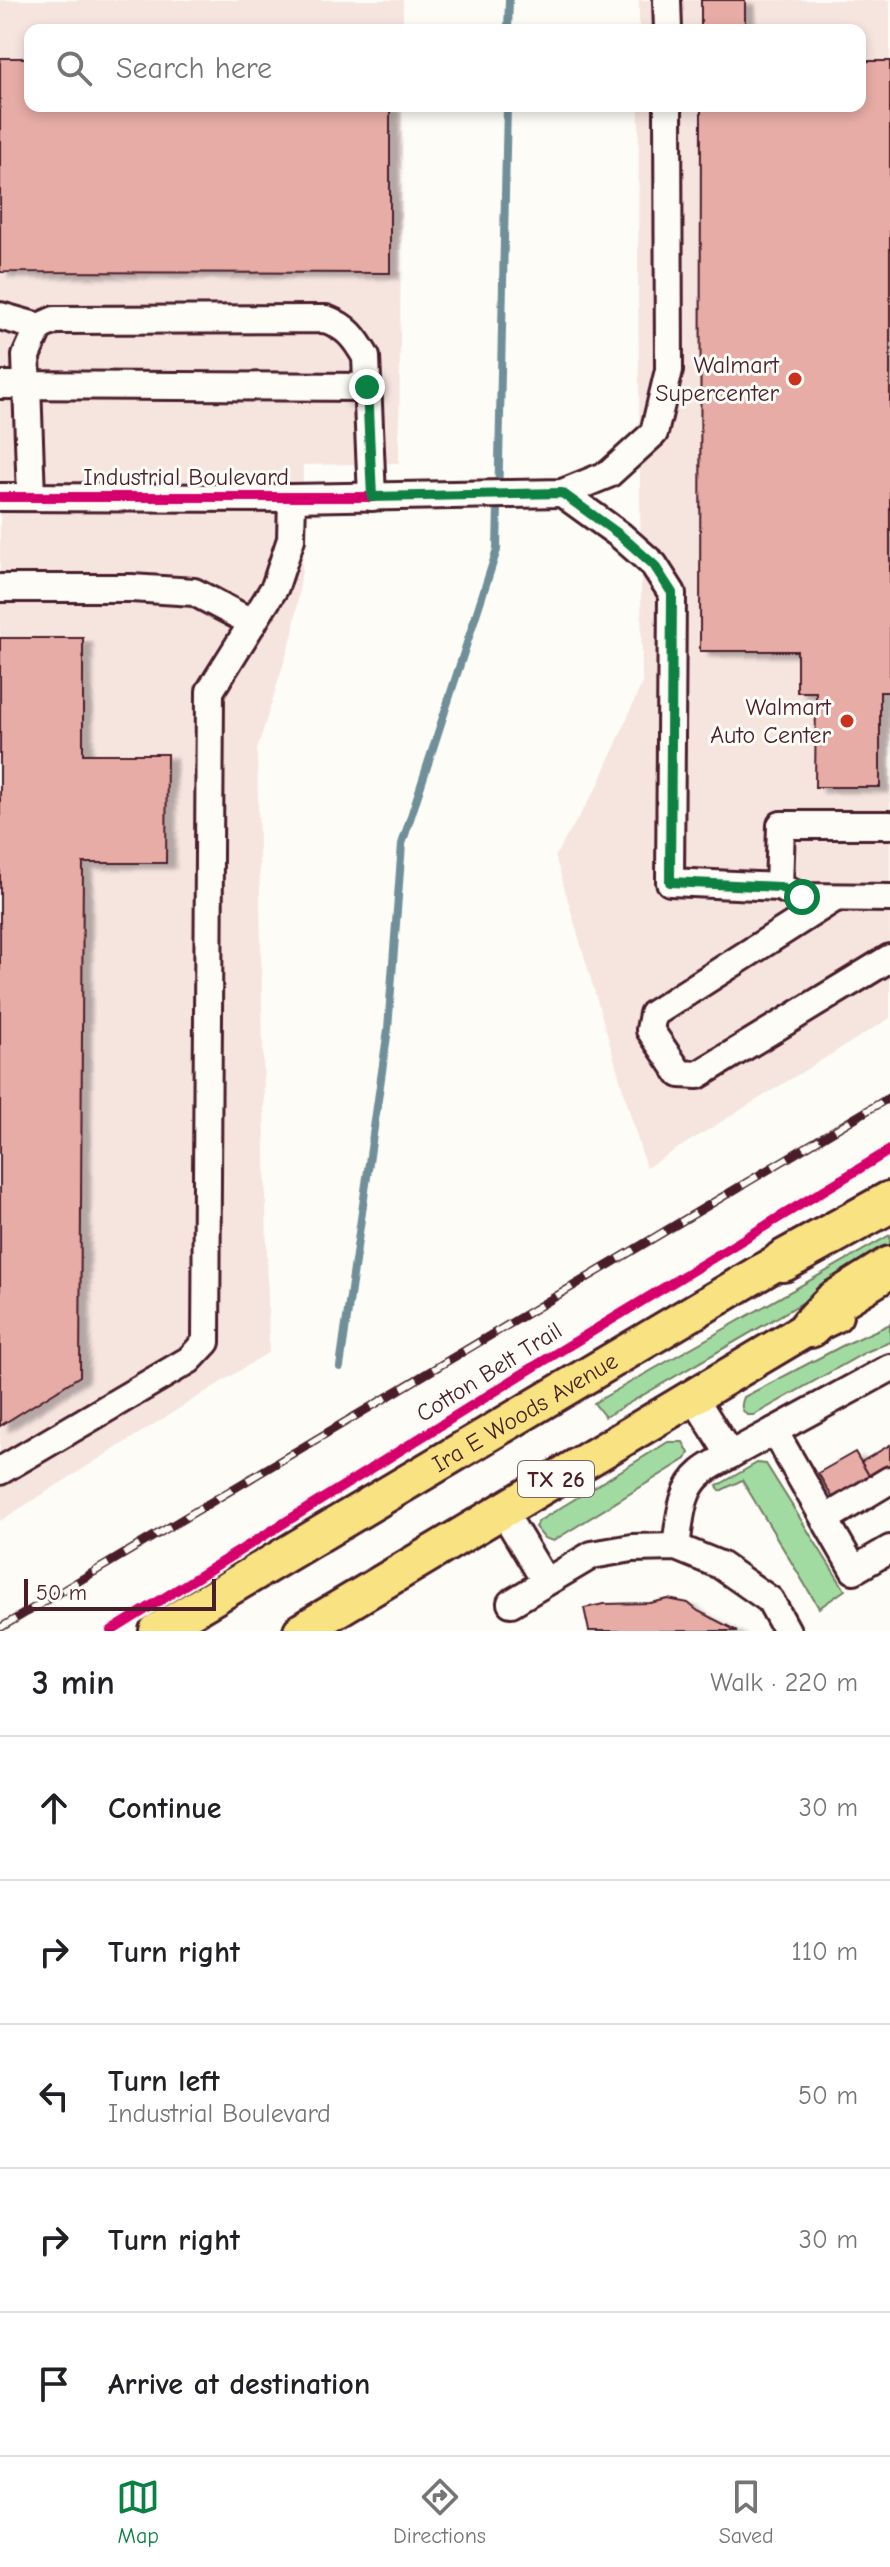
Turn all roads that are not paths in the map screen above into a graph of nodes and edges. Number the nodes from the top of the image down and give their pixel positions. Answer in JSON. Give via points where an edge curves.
{"nodes":[{"id":1,"x":667,"y":0,"type":"edge"},
{"id":2,"x":668,"y":24,"type":"edge"},
{"id":3,"x":668,"y":112,"type":"edge"},
{"id":4,"x":0,"y":316,"type":"edge"},
{"id":5,"x":39,"y":327,"type":"junction"},
{"id":6,"x":0,"y":385,"type":"edge"},
{"id":7,"x":27,"y":385,"type":"junction"},
{"id":8,"x":367,"y":387,"type":"junction"},
{"id":9,"x":562,"y":493,"type":"junction"},
{"id":10,"x":0,"y":497,"type":"edge"},
{"id":11,"x":31,"y":497,"type":"junction"},
{"id":12,"x":372,"y":497,"type":"junction"},
{"id":13,"x":292,"y":498,"type":"junction"},
{"id":14,"x":0,"y":588,"type":"edge"},
{"id":15,"x":253,"y":623,"type":"junction"},
{"id":16,"x":890,"y":825,"type":"edge"},
{"id":17,"x":779,"y":887,"type":"junction"},
{"id":18,"x":835,"y":898,"type":"junction"},
{"id":19,"x":890,"y":898,"type":"edge"},
{"id":20,"x":890,"y":958,"type":"edge"},
{"id":21,"x":890,"y":1190,"type":"edge"},
{"id":22,"x":890,"y":1202,"type":"edge"},
{"id":23,"x":783,"y":1261,"type":"junction"},
{"id":24,"x":890,"y":1267,"type":"edge"},
{"id":25,"x":890,"y":1290,"type":"edge"},
{"id":26,"x":810,"y":1327,"type":"junction"},
{"id":27,"x":890,"y":1368,"type":"edge"},
{"id":28,"x":693,"y":1396,"type":"junction"},
{"id":29,"x":774,"y":1431,"type":"junction"},
{"id":30,"x":730,"y":1455,"type":"junction"},
{"id":31,"x":0,"y":1471,"type":"edge"},
{"id":32,"x":890,"y":1480,"type":"edge"},
{"id":33,"x":503,"y":1511,"type":"junction"},
{"id":34,"x":825,"y":1519,"type":"junction"},
{"id":35,"x":676,"y":1547,"type":"junction"},
{"id":36,"x":890,"y":1549,"type":"edge"},
{"id":37,"x":545,"y":1581,"type":"junction"},
{"id":38,"x":511,"y":1603,"type":"dead end"},
{"id":39,"x":157,"y":1631,"type":"edge"},
{"id":40,"x":301,"y":1631,"type":"edge"},
{"id":41,"x":787,"y":1631,"type":"edge"}],
"edges":[{"from":1,"to":2,"type":"street"},
{"from":3,"to":9,"type":"street","name":"Industrial Boulevard","via":[[669,370],[654,433],[609,474]]},
{"from":4,"to":5,"type":"street"},
{"from":5,"to":7,"type":"street","via":[[26,356]]},
{"from":5,"to":8,"type":"street","via":[[55,320],[326,319],[344,325],[366,357]]},
{"from":6,"to":7,"type":"street"},
{"from":7,"to":8,"type":"street"},
{"from":7,"to":11,"type":"street"},
{"from":8,"to":12,"type":"street"},
{"from":9,"to":12,"type":"street","name":"Industrial Boulevard"},
{"from":9,"to":17,"type":"street","via":[[654,565],[672,593],[670,882]]},
{"from":10,"to":11,"type":"street","name":"Industrial Boulevard"},
{"from":11,"to":13,"type":"street","name":"Industrial Boulevard"},
{"from":12,"to":13,"type":"street","name":"Industrial Boulevard"},
{"from":13,"to":15,"type":"street","via":[[291,539],[275,587]]},
{"from":14,"to":15,"type":"street","via":[[194,592]]},
{"from":15,"to":31,"type":"street","via":[[210,691],[206,1342],[189,1360]]},
{"from":16,"to":17,"type":"street","via":[[781,825]]},
{"from":17,"to":18,"type":"street","via":[[802,897]]},
{"from":18,"to":19,"type":"street"},
{"from":18,"to":20,"type":"street","via":[[653,1014],[650,1030],[680,1074],[698,1075]]},
{"from":21,"to":23,"type":"main road","name":"Ira E Woods Avenue"},
{"from":22,"to":23,"type":"highway"},
{"from":23,"to":39,"type":"main road","name":"Ira E Woods Avenue"},
{"from":24,"to":26,"type":"highway","number":"TX 26","via":[[834,1302]]},
{"from":25,"to":26,"type":"main road"},
{"from":26,"to":28,"type":"main road","number":"TX 26"},
{"from":27,"to":29,"type":"street"},
{"from":28,"to":30,"type":"street"},
{"from":28,"to":33,"type":"main road","number":"TX 26"},
{"from":29,"to":30,"type":"street"},
{"from":29,"to":34,"type":"street"},
{"from":30,"to":35,"type":"street","via":[[700,1474],[689,1489]]},
{"from":32,"to":34,"type":"street"},
{"from":33,"to":37,"type":"street"},
{"from":33,"to":40,"type":"main road","number":"TX 26"},
{"from":34,"to":36,"type":"street","via":[[854,1570]]},
{"from":35,"to":37,"type":"street","via":[[592,1555]]},
{"from":35,"to":41,"type":"street","via":[[720,1565],[770,1600]]},
{"from":37,"to":38,"type":"street"}]}
